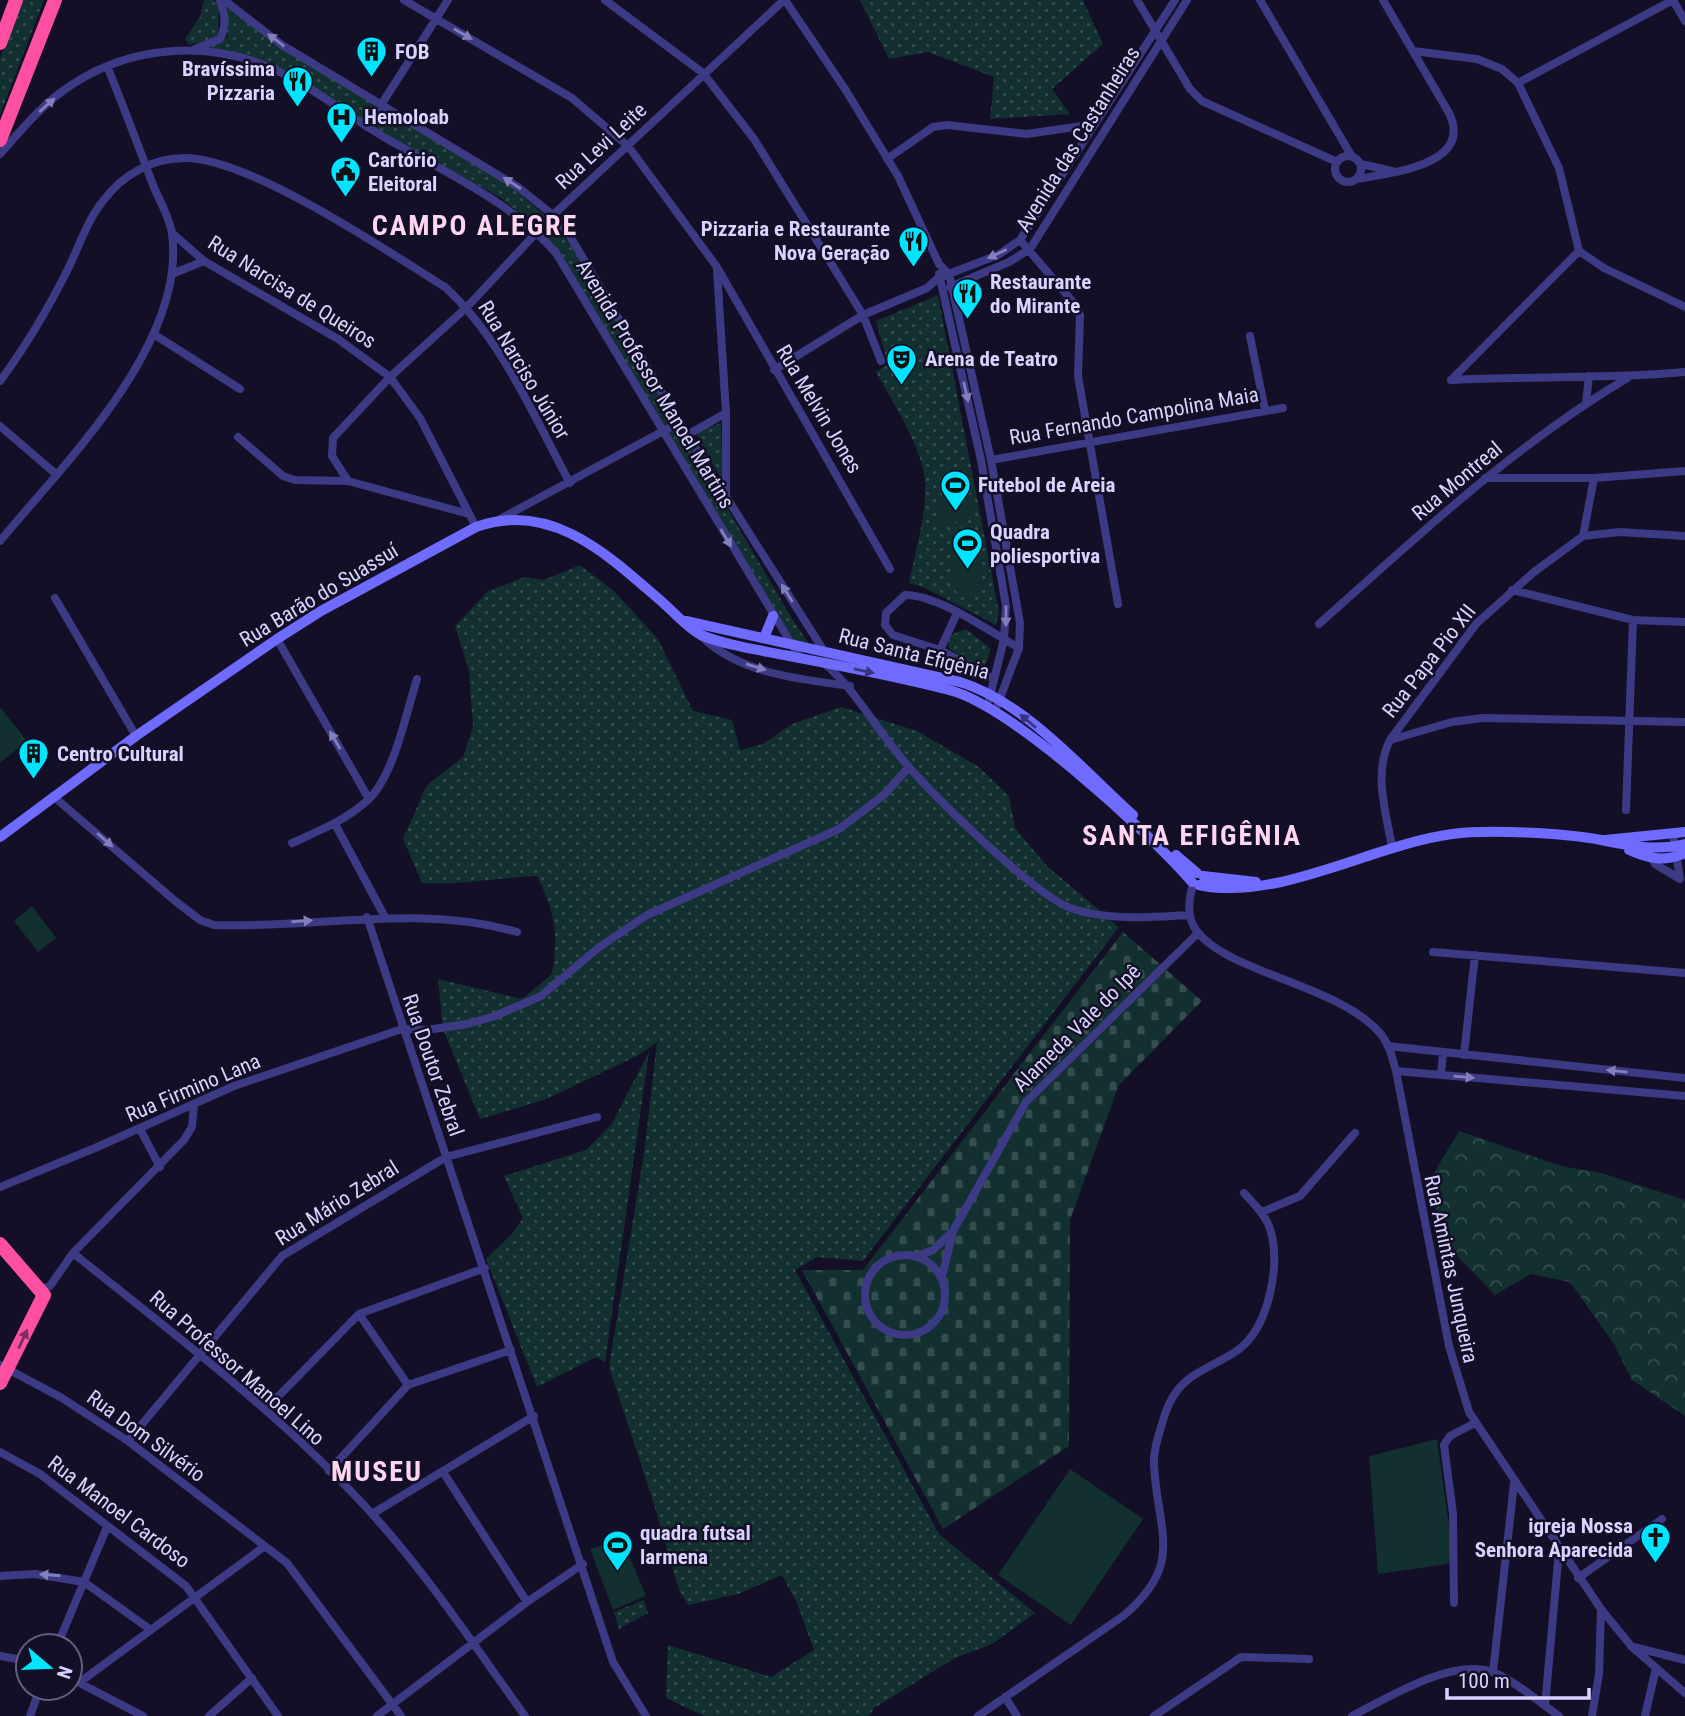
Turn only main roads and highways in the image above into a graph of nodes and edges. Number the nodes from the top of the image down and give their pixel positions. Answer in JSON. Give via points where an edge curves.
{"nodes":[{"id":1,"x":16,"y":0,"type":"edge"},
{"id":2,"x":55,"y":0,"type":"edge"},
{"id":3,"x":3,"y":26,"type":"edge"},
{"id":4,"x":0,"y":43,"type":"edge"},
{"id":5,"x":0,"y":140,"type":"edge"},
{"id":6,"x":500,"y":519,"type":"joint"},
{"id":7,"x":773,"y":616,"type":"road end"},
{"id":8,"x":683,"y":620,"type":"junction"},
{"id":9,"x":764,"y":638,"type":"junction"},
{"id":10,"x":1685,"y":832,"type":"edge"},
{"id":11,"x":0,"y":836,"type":"edge"},
{"id":12,"x":1601,"y":841,"type":"junction"},
{"id":13,"x":1679,"y":847,"type":"edge"},
{"id":14,"x":1651,"y":848,"type":"junction"},
{"id":15,"x":1196,"y":882,"type":"junction"},
{"id":16,"x":0,"y":1244,"type":"edge"},
{"id":17,"x":5,"y":1367,"type":"edge"},
{"id":18,"x":0,"y":1383,"type":"edge"}],
"edges":[{"from":1,"to":3,"type":"highway"},
{"from":2,"to":5,"type":"highway"},
{"from":3,"to":4,"type":"highway"},
{"from":6,"to":8,"type":"main road","name":"Rua Santa Efigênia","via":[[549,525],[585,540]]},
{"from":6,"to":11,"type":"main road","name":"Rua Barão do Suassuí","via":[[476,527],[321,611],[136,736]]},
{"from":7,"to":9,"type":"main road"},
{"from":8,"to":9,"type":"main road","name":"Rua Santa Efigênia"},
{"from":8,"to":15,"type":"main road","name":"Rua Santa Efigênia","one_way":true,"via":[[698,633],[741,646],[951,690],[990,708],[1057,758]]},
{"from":15,"to":9,"type":"main road","name":"Rua Santa Efigênia","one_way":true,"via":[[996,696],[960,682]]},
{"from":10,"to":13,"type":"main road"},
{"from":12,"to":14,"type":"main road"},
{"from":12,"to":14,"type":"main road"},
{"from":12,"to":15,"type":"main road","via":[[1473,832],[1392,848],[1283,880]]},
{"from":13,"to":14,"type":"main road"},
{"from":13,"to":14,"type":"main road"},
{"from":17,"to":16,"type":"highway","one_way":true,"via":[[42,1292]]},
{"from":17,"to":18,"type":"highway"}]}
